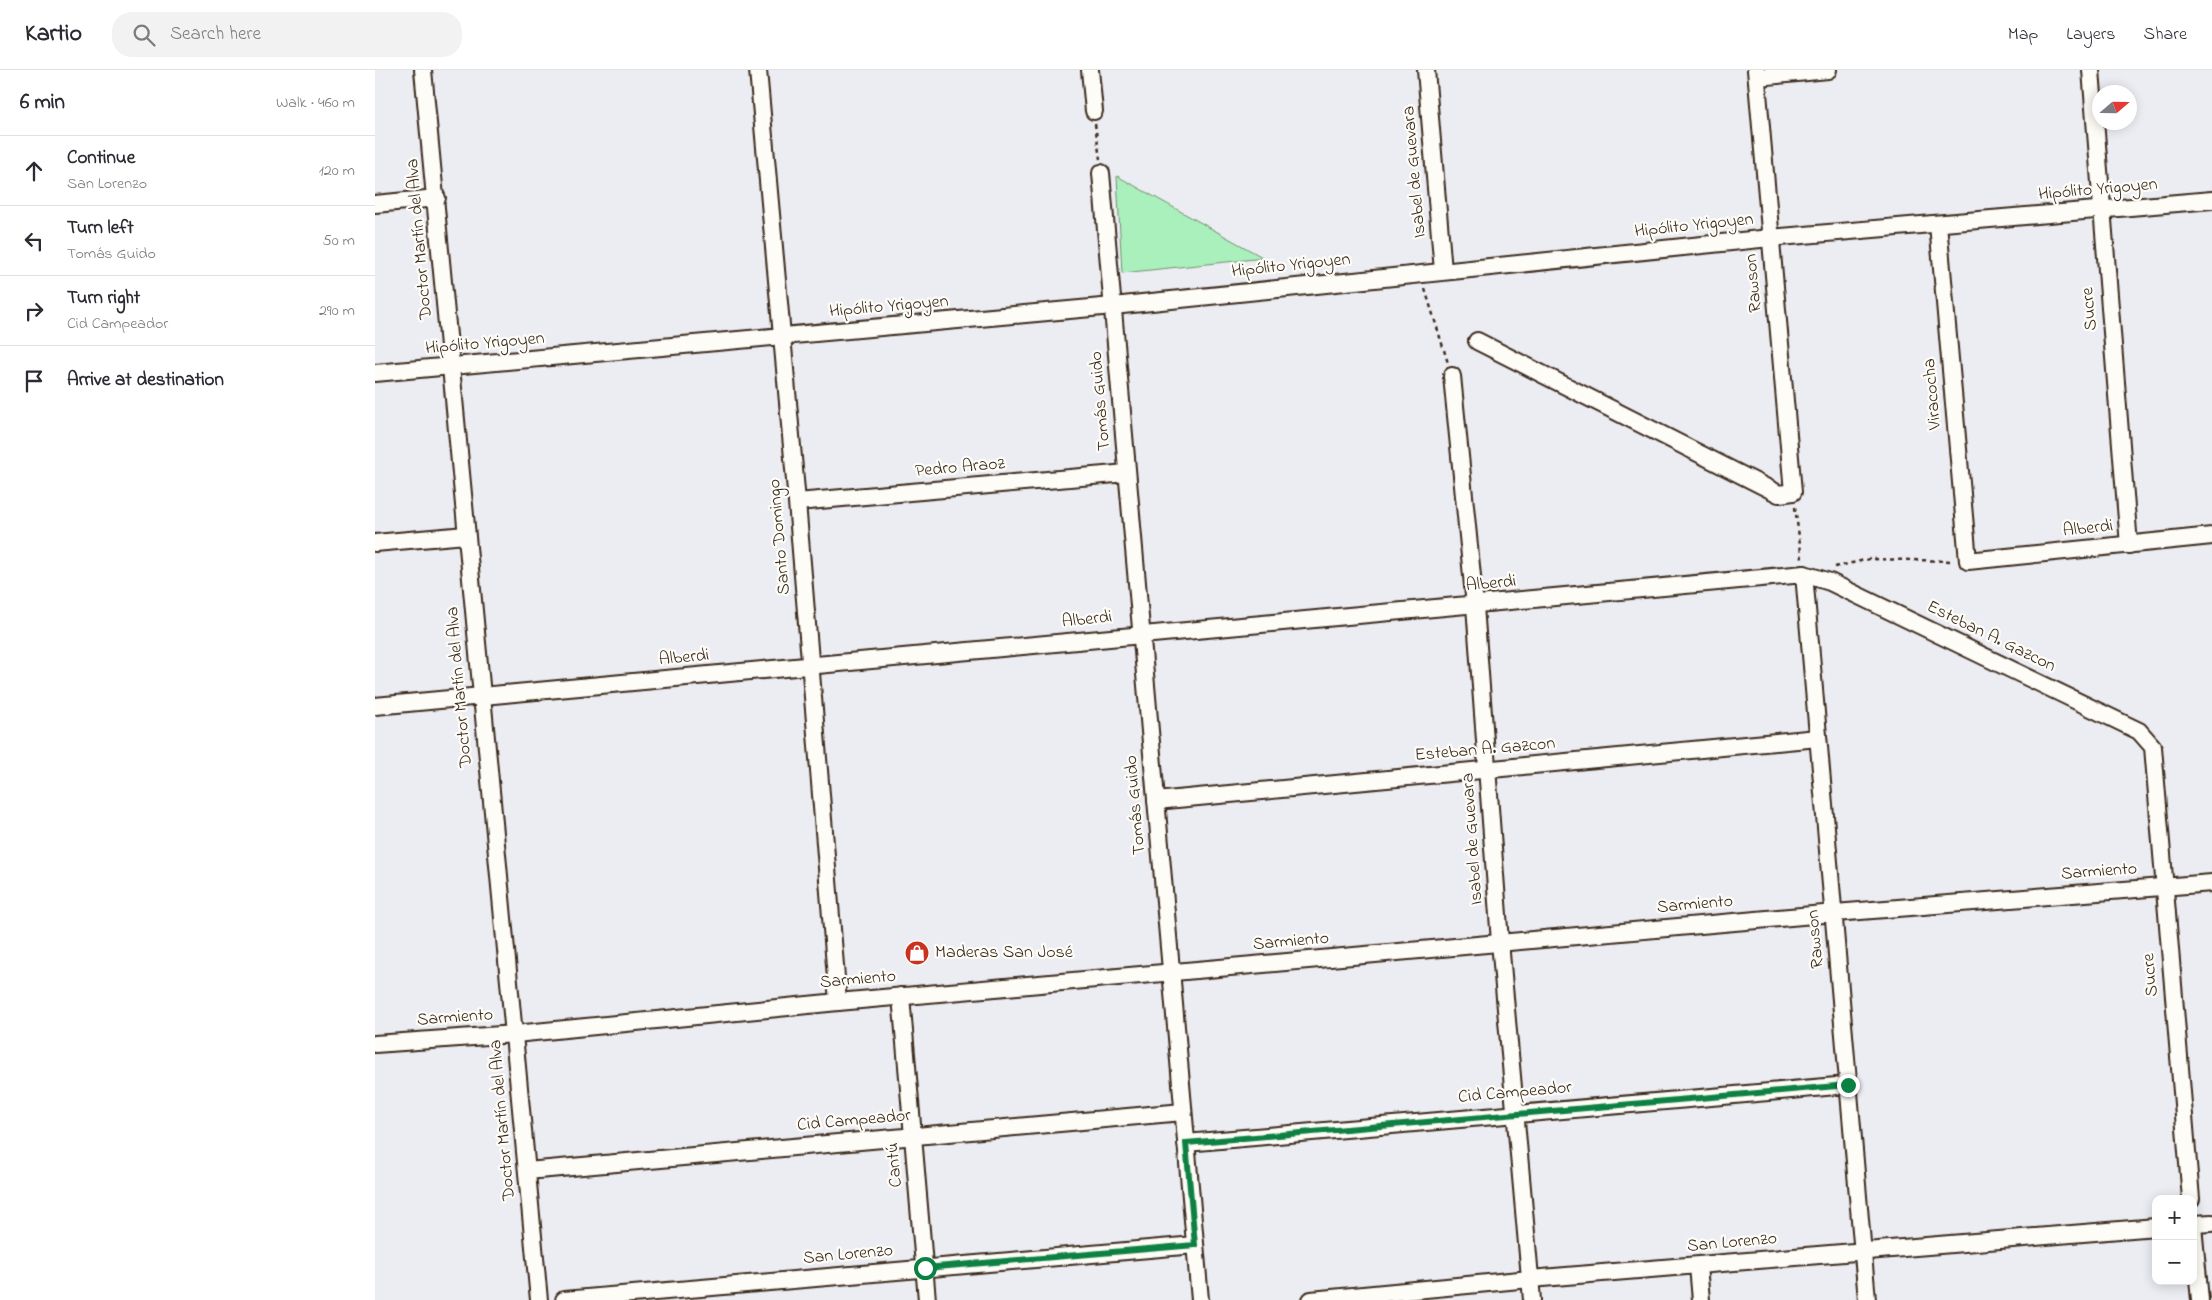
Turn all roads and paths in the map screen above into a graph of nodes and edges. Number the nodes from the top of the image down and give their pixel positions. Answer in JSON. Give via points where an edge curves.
{"nodes":[{"id":1,"x":423,"y":70,"type":"edge"},
{"id":2,"x":758,"y":70,"type":"edge"},
{"id":3,"x":1090,"y":70,"type":"edge"},
{"id":4,"x":1426,"y":70,"type":"edge"},
{"id":5,"x":1828,"y":70,"type":"edge"},
{"id":6,"x":2091,"y":70,"type":"edge"},
{"id":7,"x":1757,"y":73,"type":"edge"},
{"id":8,"x":1094,"y":110,"type":"joint"},
{"id":9,"x":1101,"y":173,"type":"joint"},
{"id":10,"x":437,"y":198,"type":"junction"},
{"id":11,"x":2212,"y":200,"type":"edge"},
{"id":12,"x":375,"y":204,"type":"edge"},
{"id":13,"x":2102,"y":210,"type":"junction"},
{"id":14,"x":1938,"y":224,"type":"junction"},
{"id":15,"x":1770,"y":238,"type":"junction"},
{"id":16,"x":1443,"y":271,"type":"junction"},
{"id":17,"x":1420,"y":273,"type":"junction"},
{"id":18,"x":1113,"y":306,"type":"junction"},
{"id":19,"x":782,"y":337,"type":"junction"},
{"id":20,"x":1477,"y":341,"type":"dead end"},
{"id":21,"x":452,"y":367,"type":"junction"},
{"id":22,"x":375,"y":374,"type":"edge"},
{"id":23,"x":1452,"y":376,"type":"joint"},
{"id":24,"x":1127,"y":473,"type":"junction"},
{"id":25,"x":1793,"y":492,"type":"junction"},
{"id":26,"x":797,"y":502,"type":"junction"},
{"id":27,"x":466,"y":535,"type":"junction"},
{"id":28,"x":2212,"y":536,"type":"edge"},
{"id":29,"x":375,"y":543,"type":"edge"},
{"id":30,"x":2129,"y":545,"type":"junction"},
{"id":31,"x":1967,"y":561,"type":"junction"},
{"id":32,"x":1831,"y":568,"type":"dead end"},
{"id":33,"x":1803,"y":574,"type":"junction"},
{"id":34,"x":1475,"y":606,"type":"junction"},
{"id":35,"x":1141,"y":635,"type":"junction"},
{"id":36,"x":811,"y":668,"type":"junction"},
{"id":37,"x":481,"y":696,"type":"junction"},
{"id":38,"x":375,"y":706,"type":"edge"},
{"id":39,"x":1818,"y":738,"type":"junction"},
{"id":40,"x":2153,"y":747,"type":"joint"},
{"id":41,"x":1488,"y":770,"type":"junction"},
{"id":42,"x":1156,"y":801,"type":"junction"},
{"id":43,"x":2212,"y":883,"type":"edge"},
{"id":44,"x":2164,"y":888,"type":"junction"},
{"id":45,"x":1835,"y":913,"type":"junction"},
{"id":46,"x":1500,"y":942,"type":"junction"},
{"id":47,"x":1171,"y":973,"type":"junction"},
{"id":48,"x":901,"y":996,"type":"junction"},
{"id":49,"x":838,"y":1002,"type":"junction"},
{"id":50,"x":515,"y":1034,"type":"junction"},
{"id":51,"x":375,"y":1044,"type":"edge"},
{"id":52,"x":1848,"y":1085,"type":"junction"},
{"id":53,"x":1183,"y":1112,"type":"junction"},
{"id":54,"x":1515,"y":1113,"type":"junction"},
{"id":55,"x":913,"y":1136,"type":"junction"},
{"id":56,"x":1186,"y":1143,"type":"junction"},
{"id":57,"x":527,"y":1170,"type":"junction"},
{"id":58,"x":2191,"y":1195,"type":"edge"},
{"id":59,"x":2212,"y":1223,"type":"edge"},
{"id":60,"x":2197,"y":1225,"type":"edge"},
{"id":61,"x":2152,"y":1227,"type":"edge"},
{"id":62,"x":2194,"y":1240,"type":"edge"},
{"id":63,"x":1195,"y":1245,"type":"junction"},
{"id":64,"x":1863,"y":1252,"type":"junction"},
{"id":65,"x":1698,"y":1266,"type":"junction"},
{"id":66,"x":925,"y":1268,"type":"junction"},
{"id":67,"x":1530,"y":1279,"type":"junction"},
{"id":68,"x":539,"y":1300,"type":"edge"},
{"id":69,"x":564,"y":1300,"type":"edge"},
{"id":70,"x":927,"y":1300,"type":"edge"},
{"id":71,"x":1200,"y":1300,"type":"edge"},
{"id":72,"x":1311,"y":1300,"type":"edge"},
{"id":73,"x":1532,"y":1300,"type":"edge"},
{"id":74,"x":1701,"y":1300,"type":"edge"},
{"id":75,"x":1867,"y":1300,"type":"edge"},
{"id":76,"x":2200,"y":1300,"type":"edge"}],
"edges":[{"from":1,"to":10,"type":"street","name":"Doctor Martín del Alva"},
{"from":2,"to":19,"type":"street","name":"Santo Domingo"},
{"from":3,"to":8,"type":"street"},
{"from":4,"to":16,"type":"street","name":"Isabel de Guevara"},
{"from":5,"to":7,"type":"street"},
{"from":6,"to":13,"type":"street","name":"Sucre"},
{"from":7,"to":15,"type":"street","name":"Rawson"},
{"from":8,"to":9,"type":"path"},
{"from":9,"to":18,"type":"street","name":"Tomás Guido"},
{"from":10,"to":12,"type":"street"},
{"from":10,"to":21,"type":"street","name":"Doctor Martín del Alva"},
{"from":11,"to":13,"type":"street","name":"Hipólito Yrigoyen"},
{"from":13,"to":14,"type":"street","name":"Hipólito Yrigoyen"},
{"from":13,"to":30,"type":"street","name":"Sucre"},
{"from":14,"to":15,"type":"street","name":"Hipólito Yrigoyen"},
{"from":14,"to":31,"type":"street","name":"Viracocha"},
{"from":15,"to":16,"type":"street","name":"Hipólito Yrigoyen"},
{"from":15,"to":25,"type":"street","name":"Rawson"},
{"from":16,"to":17,"type":"street","name":"Hipólito Yrigoyen"},
{"from":17,"to":18,"type":"street","name":"Hipólito Yrigoyen"},
{"from":17,"to":23,"type":"path"},
{"from":18,"to":19,"type":"street","name":"Hipólito Yrigoyen"},
{"from":18,"to":24,"type":"street","name":"Tomás Guido"},
{"from":19,"to":21,"type":"street","name":"Hipólito Yrigoyen"},
{"from":19,"to":26,"type":"street","name":"Santo Domingo"},
{"from":20,"to":25,"type":"street","via":[[1779,494]]},
{"from":21,"to":22,"type":"street","name":"Hipólito Yrigoyen"},
{"from":21,"to":27,"type":"street","name":"Doctor Martín del Alva"},
{"from":23,"to":34,"type":"street","name":"Isabel de Guevara"},
{"from":24,"to":26,"type":"street","name":"Pedro Araoz"},
{"from":24,"to":35,"type":"street","name":"Tomás Guido"},
{"from":25,"to":33,"type":"path"},
{"from":26,"to":36,"type":"street","name":"Santo Domingo"},
{"from":27,"to":29,"type":"street"},
{"from":27,"to":37,"type":"street","name":"Doctor Martín del Alva"},
{"from":28,"to":30,"type":"street","name":"Alberdi"},
{"from":30,"to":31,"type":"street","name":"Alberdi"},
{"from":31,"to":32,"type":"path","via":[[1869,559]]},
{"from":33,"to":34,"type":"street","name":"Alberdi"},
{"from":33,"to":39,"type":"street","name":"Rawson"},
{"from":33,"to":40,"type":"street","name":"Esteban A. Gazcon","via":[[1830,582],[2139,731]]},
{"from":34,"to":35,"type":"street","name":"Alberdi"},
{"from":34,"to":41,"type":"street","name":"Isabel de Guevara"},
{"from":35,"to":36,"type":"street","name":"Alberdi"},
{"from":35,"to":42,"type":"street","name":"Tomás Guido"},
{"from":36,"to":37,"type":"street","name":"Alberdi"},
{"from":36,"to":49,"type":"street","name":"Santo Domingo"},
{"from":37,"to":38,"type":"street","name":"Alberdi"},
{"from":37,"to":50,"type":"street","name":"Doctor Martín del Alva"},
{"from":39,"to":41,"type":"street","name":"Esteban A. Gazcon"},
{"from":39,"to":45,"type":"street","name":"Rawson"},
{"from":40,"to":44,"type":"street","name":"Sucre"},
{"from":41,"to":42,"type":"street","name":"Esteban A. Gazcon"},
{"from":41,"to":46,"type":"street","name":"Isabel de Guevara"},
{"from":42,"to":47,"type":"street","name":"Tomás Guido"},
{"from":43,"to":44,"type":"street","name":"Sarmiento"},
{"from":44,"to":45,"type":"street","name":"Sarmiento"},
{"from":44,"to":58,"type":"street","name":"Sucre"},
{"from":45,"to":46,"type":"street","name":"Sarmiento"},
{"from":45,"to":52,"type":"street","name":"Rawson"},
{"from":46,"to":47,"type":"street","name":"Sarmiento"},
{"from":46,"to":54,"type":"street","name":"Isabel de Guevara"},
{"from":47,"to":48,"type":"street","name":"Sarmiento"},
{"from":47,"to":53,"type":"street","name":"Tomás Guido"},
{"from":48,"to":49,"type":"street","name":"Sarmiento"},
{"from":48,"to":55,"type":"street","name":"Cantú"},
{"from":49,"to":50,"type":"street","name":"Sarmiento"},
{"from":50,"to":51,"type":"street","name":"Sarmiento"},
{"from":50,"to":57,"type":"street","name":"Doctor Martín del Alva"},
{"from":52,"to":54,"type":"street","name":"Cid Campeador"},
{"from":52,"to":64,"type":"street","name":"Rawson"},
{"from":53,"to":55,"type":"street","name":"Cid Campeador"},
{"from":53,"to":56,"type":"street","name":"Tomás Guido"},
{"from":54,"to":56,"type":"street","name":"Cid Campeador"},
{"from":54,"to":67,"type":"street","name":"Isabel de Guevara"},
{"from":55,"to":57,"type":"street","name":"Cid Campeador"},
{"from":55,"to":66,"type":"street","name":"Cantú"},
{"from":56,"to":63,"type":"street","name":"Tomás Guido"},
{"from":57,"to":68,"type":"street","name":"Doctor Martín del Alva"},
{"from":59,"to":60,"type":"street"},
{"from":61,"to":64,"type":"street","name":"San Lorenzo"},
{"from":62,"to":76,"type":"street"},
{"from":63,"to":66,"type":"street","name":"San Lorenzo"},
{"from":63,"to":71,"type":"street","name":"Tomás Guido"},
{"from":64,"to":65,"type":"street","name":"San Lorenzo"},
{"from":64,"to":75,"type":"street","name":"Rawson"},
{"from":65,"to":67,"type":"street","name":"San Lorenzo"},
{"from":65,"to":74,"type":"street"},
{"from":66,"to":69,"type":"street","name":"San Lorenzo"},
{"from":66,"to":70,"type":"street","name":"Cantú"},
{"from":67,"to":72,"type":"street","name":"San Lorenzo"},
{"from":67,"to":73,"type":"street","name":"Isabel de Guevara"}]}
